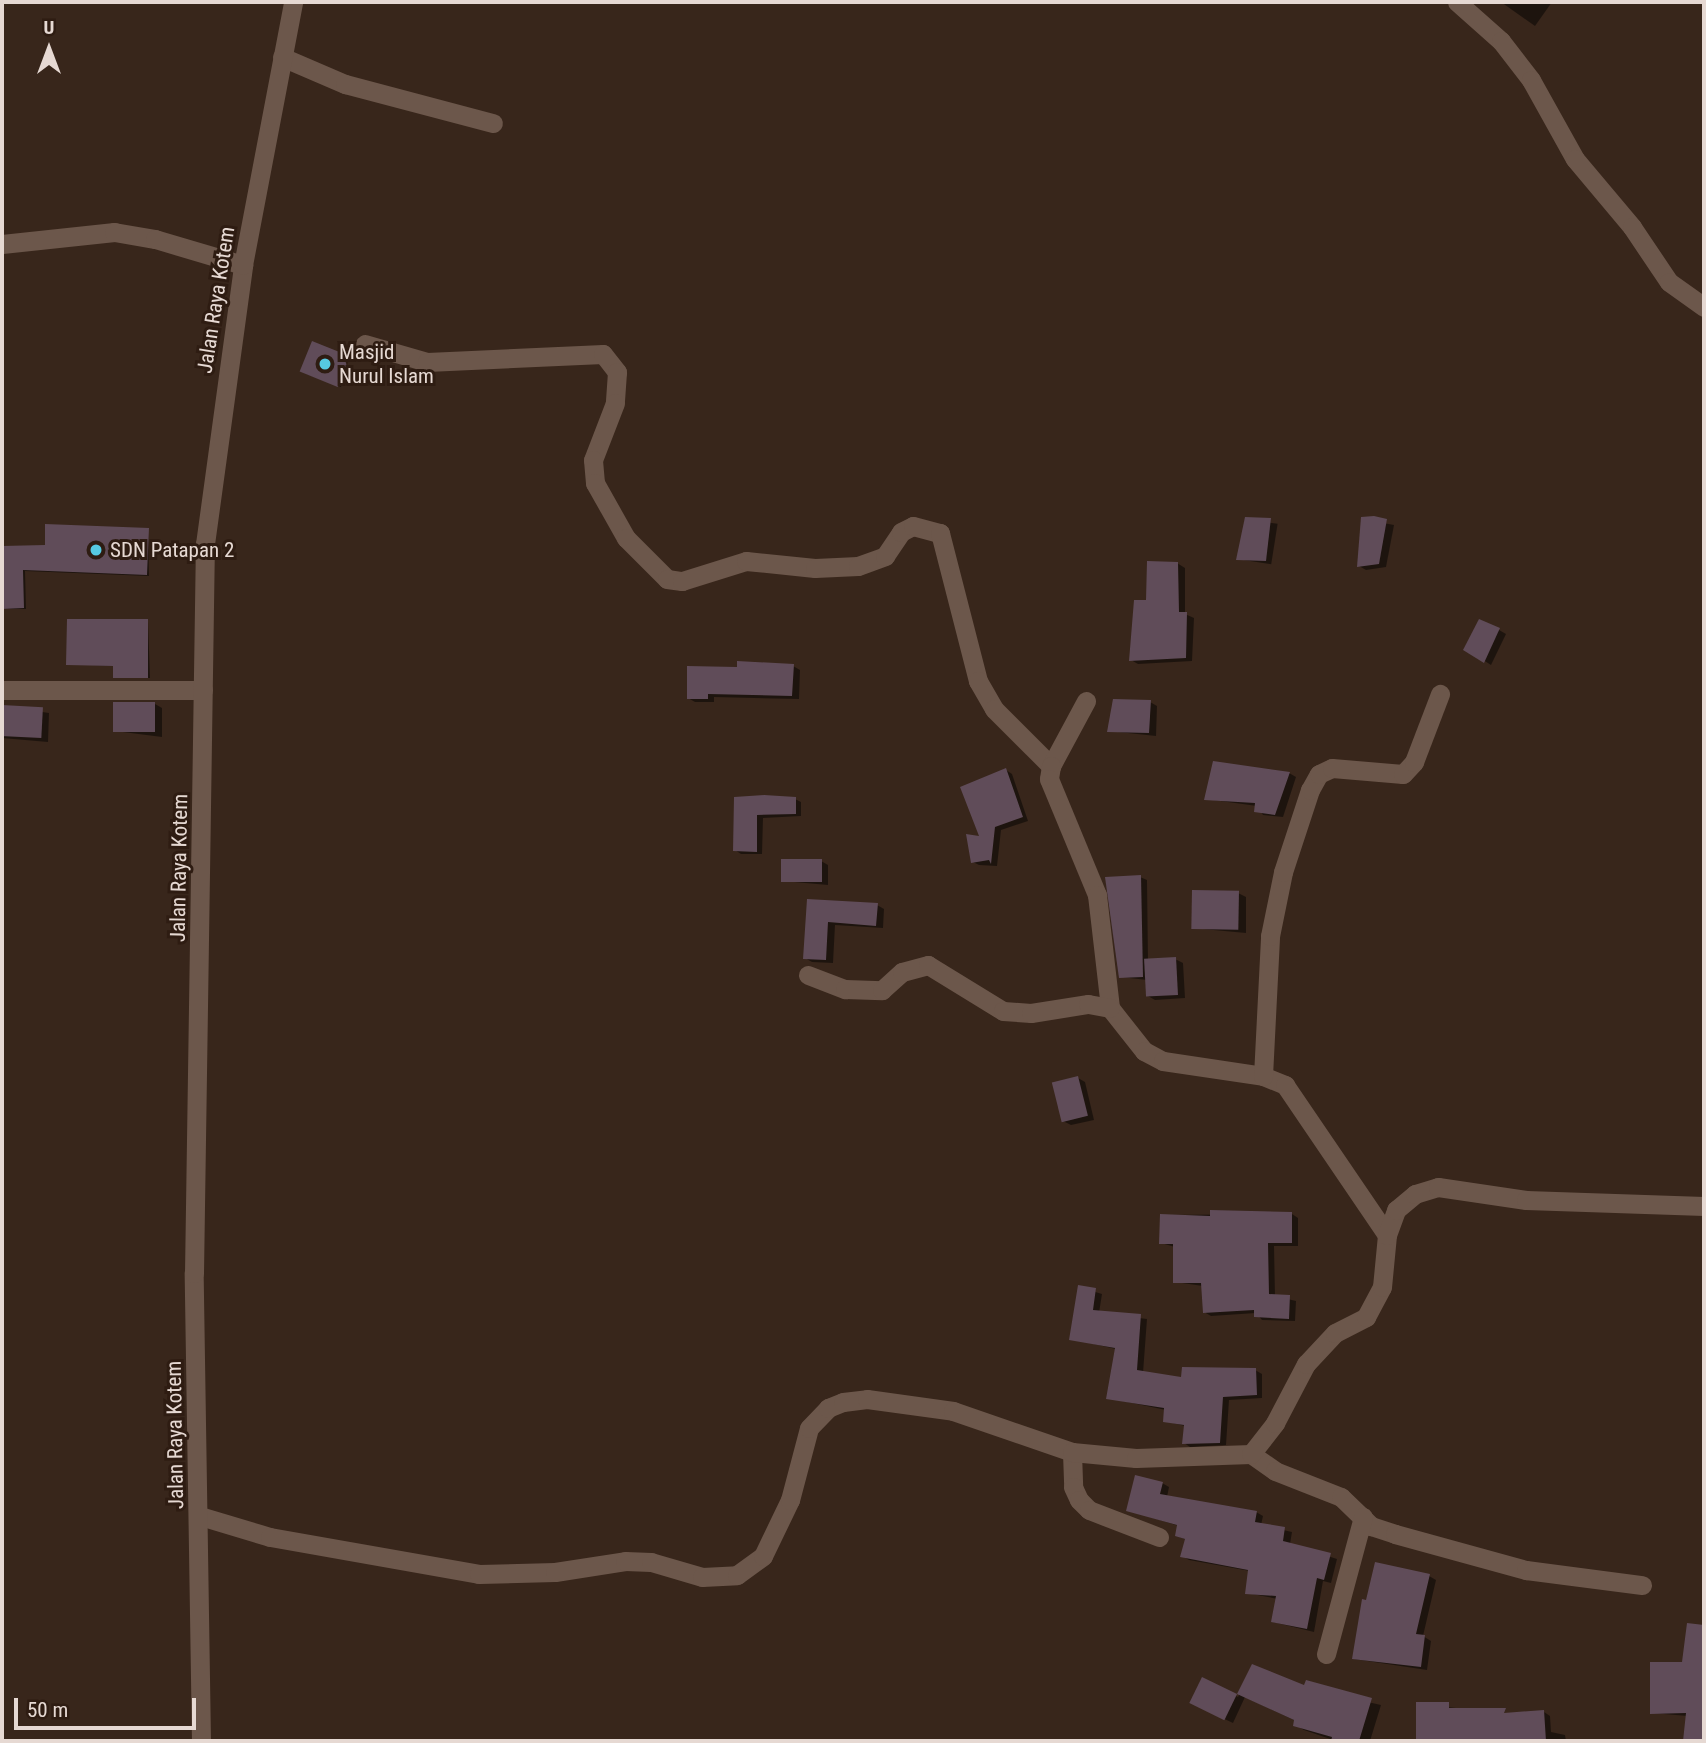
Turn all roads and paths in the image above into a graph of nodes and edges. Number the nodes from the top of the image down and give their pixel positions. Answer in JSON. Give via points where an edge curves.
{"nodes":[{"id":1,"x":293,"y":2,"type":"edge"},
{"id":2,"x":1457,"y":2,"type":"edge"},
{"id":3,"x":282,"y":57,"type":"junction"},
{"id":4,"x":494,"y":123,"type":"dead end"},
{"id":5,"x":2,"y":244,"type":"edge"},
{"id":6,"x":243,"y":265,"type":"junction"},
{"id":7,"x":1704,"y":307,"type":"edge"},
{"id":8,"x":365,"y":344,"type":"dead end"},
{"id":9,"x":2,"y":690,"type":"edge"},
{"id":10,"x":203,"y":690,"type":"junction"},
{"id":11,"x":1440,"y":694,"type":"dead end"},
{"id":12,"x":1086,"y":701,"type":"dead end"},
{"id":13,"x":1051,"y":765,"type":"junction"},
{"id":14,"x":808,"y":975,"type":"dead end"},
{"id":15,"x":1110,"y":1007,"type":"junction"},
{"id":16,"x":1263,"y":1076,"type":"junction"},
{"id":17,"x":1704,"y":1206,"type":"edge"},
{"id":18,"x":1387,"y":1235,"type":"junction"},
{"id":19,"x":1072,"y":1452,"type":"junction"},
{"id":20,"x":1251,"y":1454,"type":"junction"},
{"id":21,"x":200,"y":1516,"type":"junction"},
{"id":22,"x":1363,"y":1517,"type":"junction"},
{"id":23,"x":1159,"y":1537,"type":"dead end"},
{"id":24,"x":1642,"y":1586,"type":"dead end"},
{"id":25,"x":1326,"y":1654,"type":"dead end"},
{"id":26,"x":201,"y":1741,"type":"edge"}],
"edges":[{"from":1,"to":3,"type":"street","name":"Jalan Raya Kotem"},
{"from":2,"to":7,"type":"street","via":[[1501,41],[1531,80],[1575,159],[1632,227],[1669,282]]},
{"from":3,"to":4,"type":"street","via":[[345,84]]},
{"from":3,"to":6,"type":"street","name":"Jalan Raya Kotem"},
{"from":5,"to":6,"type":"street","via":[[114,232]]},
{"from":6,"to":10,"type":"street","name":"Jalan Raya Kotem","via":[[205,544]]},
{"from":8,"to":13,"type":"street","via":[[427,362],[603,354],[617,372],[612,413],[593,460],[595,483],[626,538],[667,579],[682,581],[746,561],[815,568],[858,566],[885,556],[901,532],[912,526],[940,533],[978,681],[994,709]]},
{"from":9,"to":10,"type":"street"},
{"from":10,"to":21,"type":"street","name":"Jalan Raya Kotem","via":[[194,1273]]},
{"from":11,"to":16,"type":"street","via":[[1414,762],[1403,774],[1332,768],[1319,774],[1310,790],[1283,872],[1270,936]]},
{"from":12,"to":13,"type":"street"},
{"from":13,"to":15,"type":"street","via":[[1054,799],[1087,864],[1097,895]]},
{"from":14,"to":15,"type":"street","via":[[845,989],[882,990],[902,972],[928,965],[1003,1011],[1031,1013],[1088,1004]]},
{"from":15,"to":16,"type":"street","via":[[1144,1051],[1163,1061]]},
{"from":16,"to":18,"type":"street","via":[[1285,1086],[1300,1103],[1361,1204]]},
{"from":17,"to":18,"type":"street","via":[[1525,1200],[1438,1187],[1415,1194],[1396,1210]]},
{"from":18,"to":20,"type":"street","via":[[1382,1287],[1366,1317],[1335,1333],[1306,1364],[1275,1423]]},
{"from":19,"to":20,"type":"street","via":[[1136,1458]]},
{"from":19,"to":21,"type":"street","via":[[953,1411],[867,1399],[844,1402],[828,1408],[808,1427],[790,1500],[763,1556],[737,1575],[725,1576],[702,1577],[651,1562],[625,1561],[555,1572],[479,1574],[270,1537]]},
{"from":19,"to":23,"type":"street","via":[[1073,1488],[1089,1510]]},
{"from":20,"to":22,"type":"street","via":[[1275,1471],[1341,1497]]},
{"from":21,"to":26,"type":"street","name":"Jalan Raya Kotem"},
{"from":22,"to":24,"type":"street","via":[[1371,1526],[1395,1534],[1526,1570]]},
{"from":22,"to":25,"type":"street"}]}
